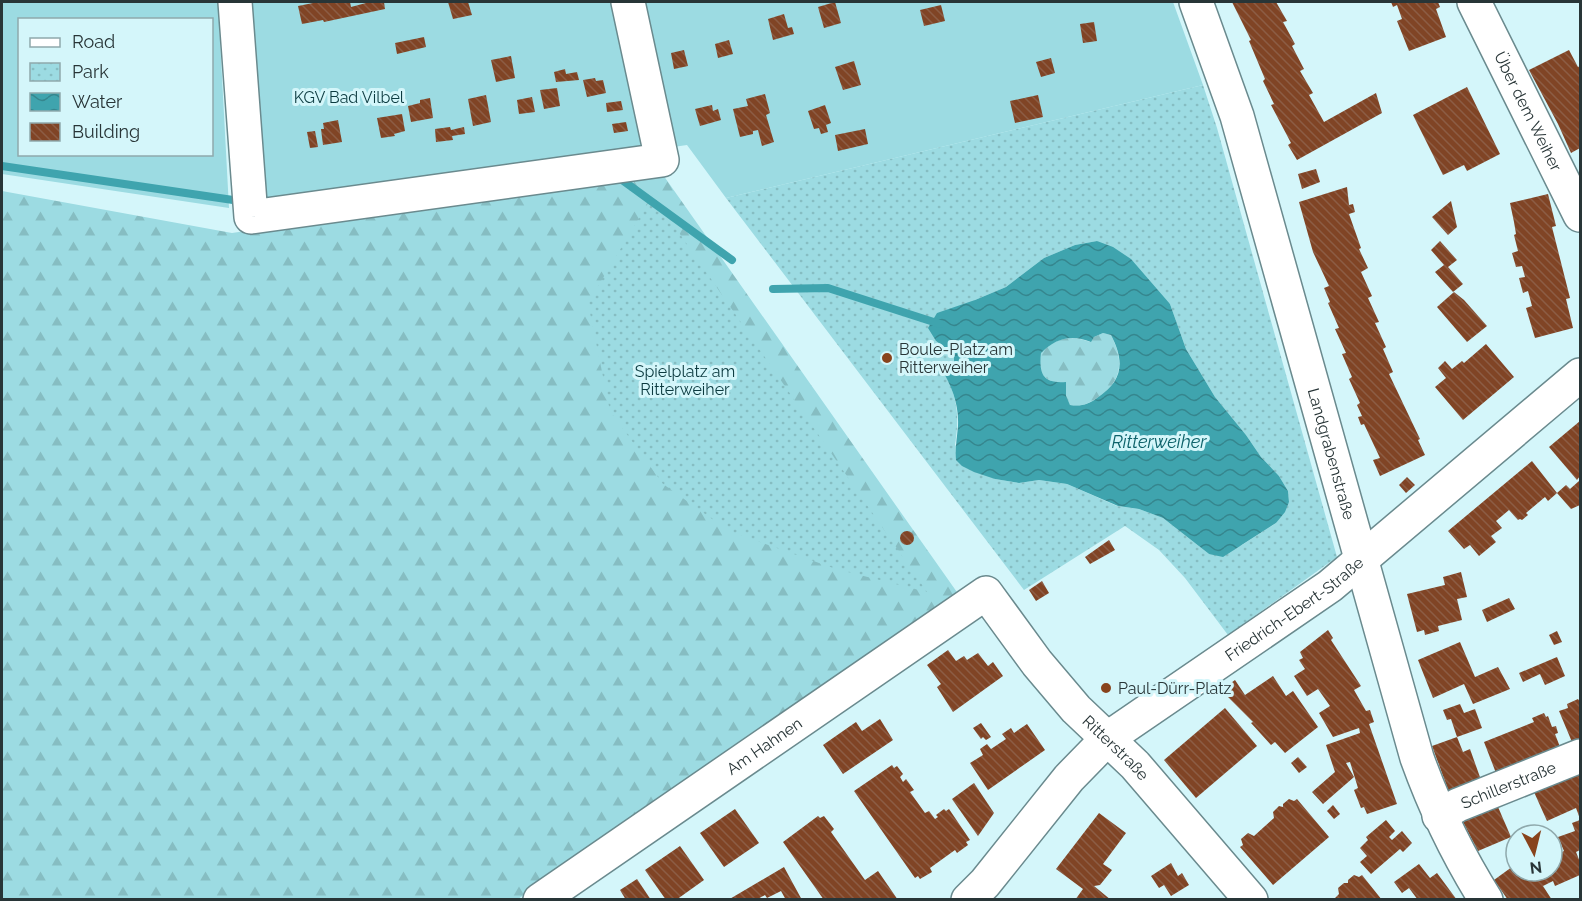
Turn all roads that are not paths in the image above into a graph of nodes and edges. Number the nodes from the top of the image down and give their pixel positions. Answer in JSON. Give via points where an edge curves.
{"nodes":[{"id":1,"x":235,"y":2,"type":"edge"},
{"id":2,"x":628,"y":2,"type":"edge"},
{"id":3,"x":1196,"y":2,"type":"edge"},
{"id":4,"x":1475,"y":3,"type":"edge"},
{"id":5,"x":1581,"y":215,"type":"edge"},
{"id":6,"x":1581,"y":375,"type":"edge"},
{"id":7,"x":1361,"y":558,"type":"junction"},
{"id":8,"x":986,"y":593,"type":"joint"},
{"id":9,"x":1108,"y":738,"type":"junction"},
{"id":10,"x":1581,"y":756,"type":"edge"},
{"id":11,"x":1439,"y":816,"type":"junction"},
{"id":12,"x":540,"y":900,"type":"edge"},
{"id":13,"x":968,"y":900,"type":"edge"},
{"id":14,"x":1251,"y":900,"type":"edge"},
{"id":15,"x":1485,"y":900,"type":"edge"}],
"edges":[{"from":1,"to":2,"type":"street","via":[[251,217],[662,160]]},
{"from":3,"to":7,"type":"street","name":"Landgrabenstraße","via":[[1237,116]]},
{"from":4,"to":5,"type":"street","name":"Über dem Weiher"},
{"from":6,"to":7,"type":"street","name":"Friedrich-Ebert-Straße"},
{"from":7,"to":9,"type":"street","name":"Friedrich-Ebert-Straße","via":[[1330,585]]},
{"from":7,"to":11,"type":"street","name":"Landgrabenstraße","via":[[1417,758]]},
{"from":8,"to":9,"type":"street","name":"Ritterstraße","via":[[1076,710]]},
{"from":8,"to":12,"type":"street","name":"Am Hahnen"},
{"from":9,"to":13,"type":"street","name":"Friedrich-Ebert-Straße","via":[[1069,778]]},
{"from":9,"to":14,"type":"street","name":"Ritterstraße"},
{"from":10,"to":11,"type":"street","name":"Schillerstraße"},
{"from":11,"to":15,"type":"street","name":"Landgrabenstraße"}]}
